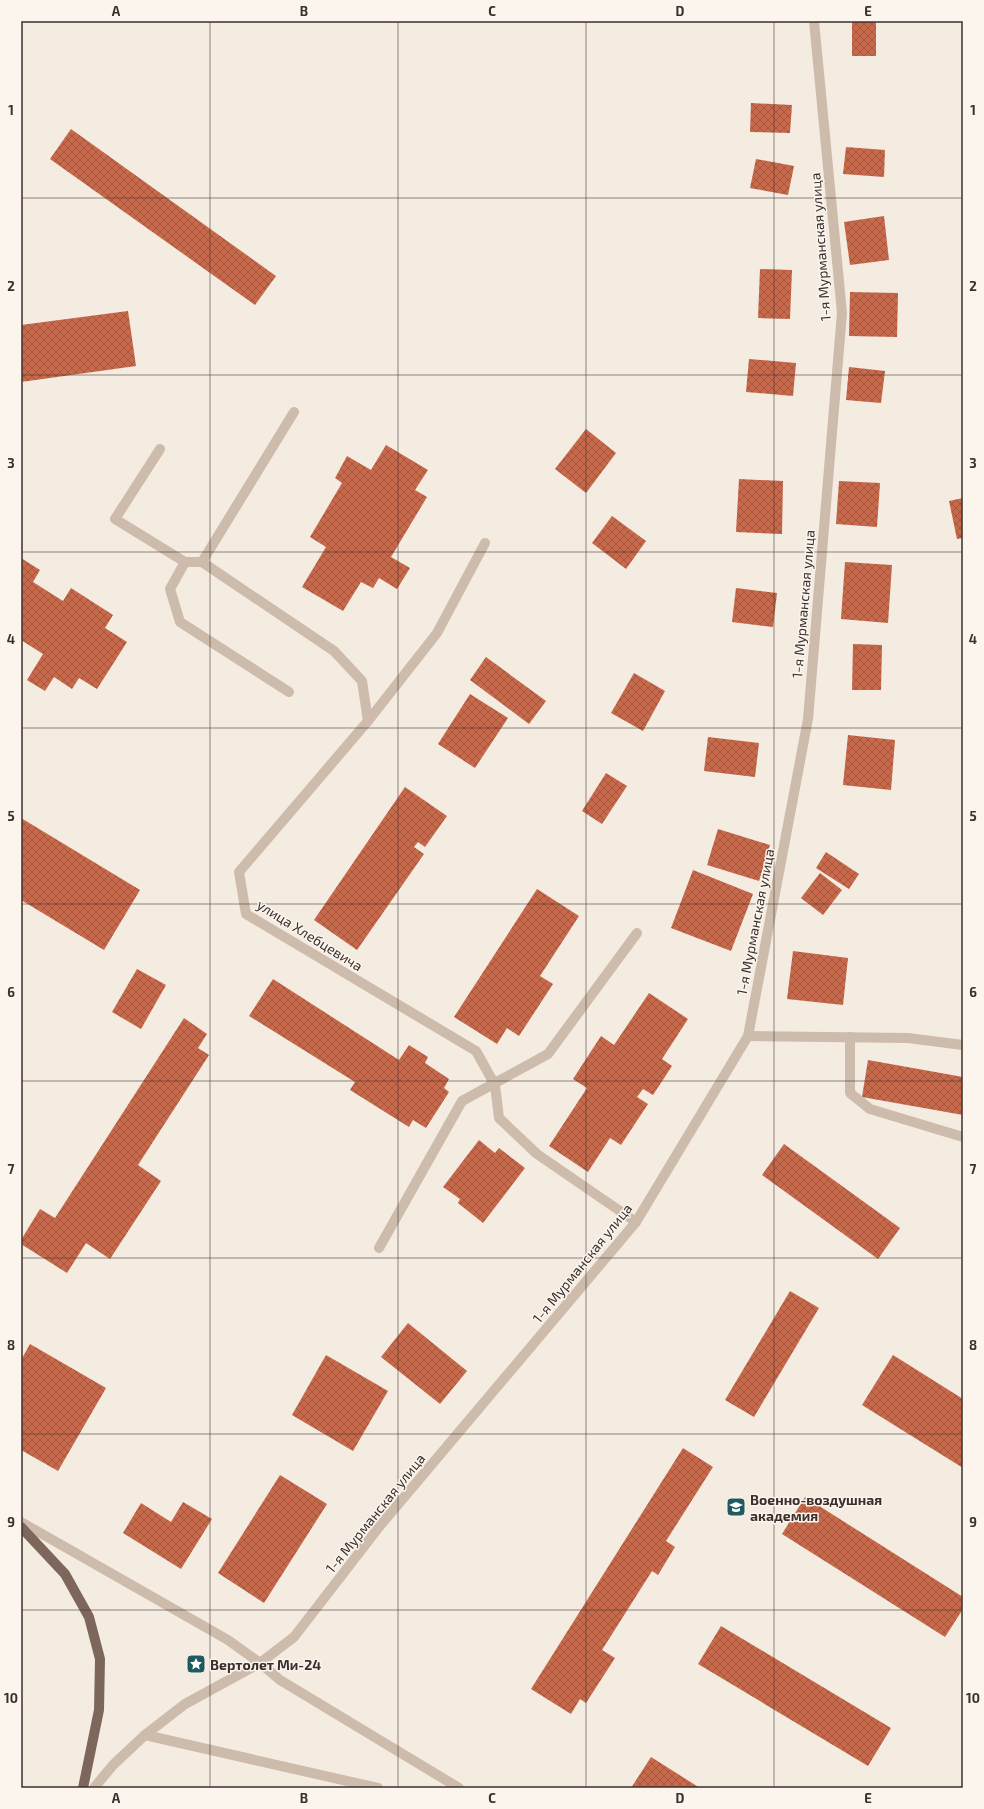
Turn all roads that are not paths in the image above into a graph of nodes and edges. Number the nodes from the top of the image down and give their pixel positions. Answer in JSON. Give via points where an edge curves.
{"nodes":[{"id":1,"x":814,"y":21,"type":"edge"},
{"id":2,"x":294,"y":412,"type":"dead end"},
{"id":3,"x":160,"y":449,"type":"dead end"},
{"id":4,"x":485,"y":543,"type":"dead end"},
{"id":5,"x":185,"y":562,"type":"junction"},
{"id":6,"x":202,"y":562,"type":"junction"},
{"id":7,"x":289,"y":692,"type":"dead end"},
{"id":8,"x":368,"y":721,"type":"junction"},
{"id":9,"x":637,"y":933,"type":"dead end"},
{"id":10,"x":748,"y":1036,"type":"junction"},
{"id":11,"x":850,"y":1037,"type":"junction"},
{"id":12,"x":963,"y":1045,"type":"edge"},
{"id":13,"x":495,"y":1084,"type":"junction"},
{"id":14,"x":963,"y":1137,"type":"edge"},
{"id":15,"x":636,"y":1222,"type":"junction"},
{"id":16,"x":379,"y":1248,"type":"dead end"},
{"id":17,"x":21,"y":1522,"type":"edge"},
{"id":18,"x":21,"y":1527,"type":"edge"},
{"id":19,"x":260,"y":1663,"type":"junction"},
{"id":20,"x":145,"y":1735,"type":"junction"},
{"id":21,"x":83,"y":1788,"type":"edge"},
{"id":22,"x":94,"y":1788,"type":"edge"},
{"id":23,"x":378,"y":1788,"type":"edge"},
{"id":24,"x":459,"y":1788,"type":"edge"}],
"edges":[{"from":1,"to":10,"type":"street","name":"1-я Мурманская улица","via":[[842,313],[808,719]]},
{"from":2,"to":6,"type":"street"},
{"from":3,"to":5,"type":"street","via":[[115,519]]},
{"from":4,"to":8,"type":"street","name":"улица Хлебцевича","via":[[437,633]]},
{"from":5,"to":6,"type":"street"},
{"from":5,"to":7,"type":"street","via":[[170,589],[180,622]]},
{"from":6,"to":8,"type":"street","via":[[334,650],[362,681]]},
{"from":8,"to":13,"type":"street","name":"улица Хлебцевича","via":[[239,872],[246,914],[476,1051]]},
{"from":9,"to":13,"type":"street","via":[[548,1054]]},
{"from":10,"to":11,"type":"street"},
{"from":10,"to":15,"type":"street","name":"1-я Мурманская улица"},
{"from":11,"to":12,"type":"street","via":[[908,1038]]},
{"from":11,"to":14,"type":"street","via":[[850,1093],[870,1109]]},
{"from":13,"to":15,"type":"street","name":"улица Хлебцевича","via":[[499,1118],[537,1154]]},
{"from":13,"to":16,"type":"street","via":[[462,1101]]},
{"from":15,"to":19,"type":"street","name":"1-я Мурманская улица","via":[[379,1527],[294,1638]]},
{"from":17,"to":19,"type":"street","via":[[228,1640]]},
{"from":18,"to":21,"type":"main road","via":[[65,1574],[89,1617],[100,1659],[99,1710]]},
{"from":19,"to":20,"type":"street","name":"1-я Мурманская улица","via":[[185,1704]]},
{"from":19,"to":24,"type":"street","via":[[280,1680]]},
{"from":20,"to":22,"type":"street","name":"1-я Мурманская улица"},
{"from":20,"to":23,"type":"street"}]}
